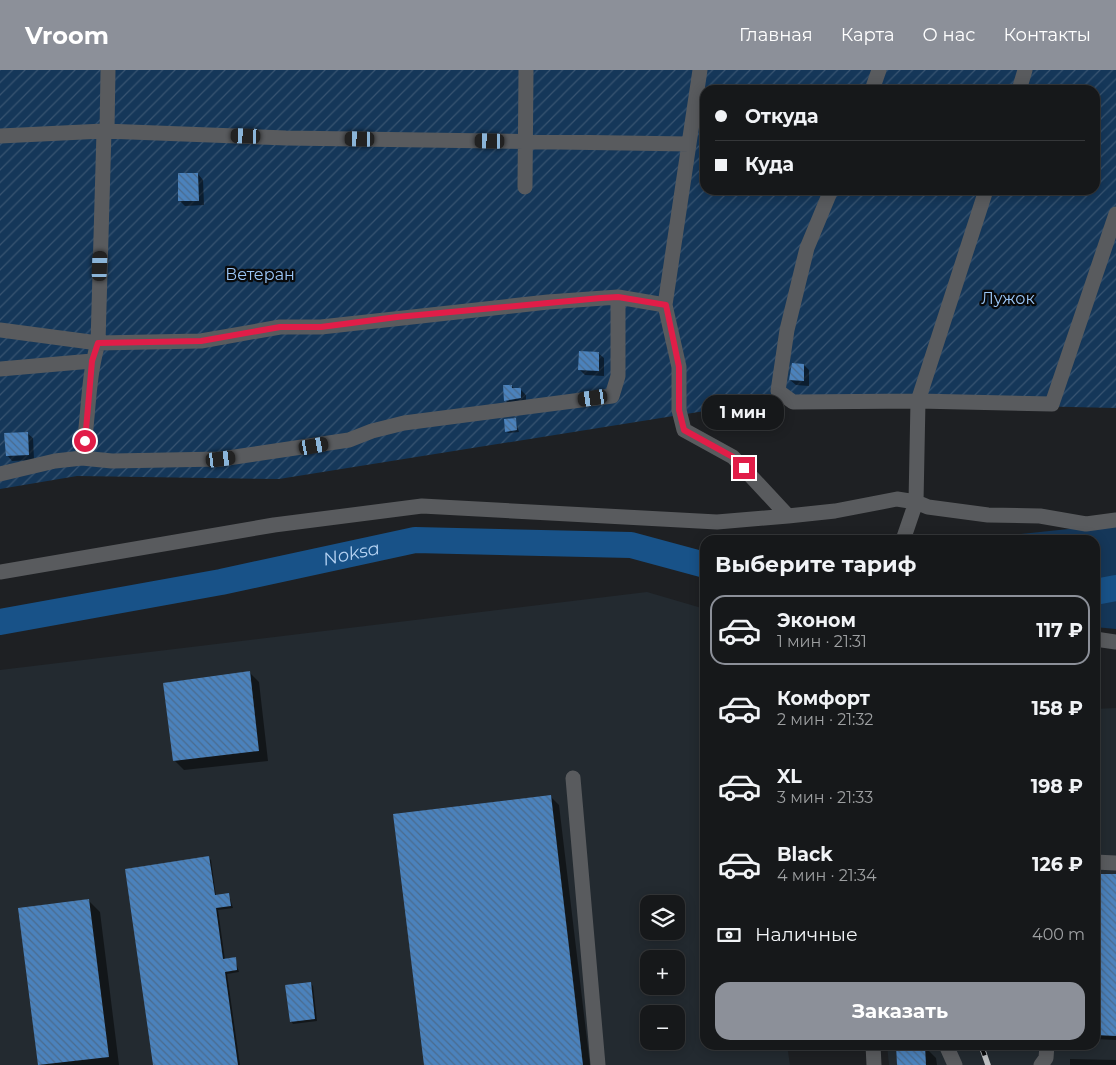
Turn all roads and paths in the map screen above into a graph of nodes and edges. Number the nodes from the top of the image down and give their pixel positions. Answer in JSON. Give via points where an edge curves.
{"nodes":[{"id":1,"x":108,"y":70,"type":"edge"},
{"id":2,"x":526,"y":70,"type":"edge"},
{"id":3,"x":700,"y":70,"type":"edge"},
{"id":4,"x":880,"y":70,"type":"edge"},
{"id":5,"x":1025,"y":70,"type":"edge"},
{"id":6,"x":874,"y":85,"type":"edge"},
{"id":7,"x":1020,"y":85,"type":"edge"},
{"id":8,"x":106,"y":131,"type":"junction"},
{"id":9,"x":0,"y":136,"type":"edge"},
{"id":10,"x":527,"y":142,"type":"junction"},
{"id":11,"x":689,"y":144,"type":"junction"},
{"id":12,"x":526,"y":187,"type":"dead end"},
{"id":13,"x":829,"y":195,"type":"edge"},
{"id":14,"x":984,"y":195,"type":"edge"},
{"id":15,"x":1116,"y":214,"type":"edge"},
{"id":16,"x":618,"y":297,"type":"junction"},
{"id":17,"x":666,"y":305,"type":"junction"},
{"id":18,"x":0,"y":330,"type":"edge"},
{"id":19,"x":98,"y":343,"type":"junction"},
{"id":20,"x":92,"y":361,"type":"junction"},
{"id":21,"x":0,"y":369,"type":"edge"},
{"id":22,"x":918,"y":400,"type":"junction"},
{"id":23,"x":82,"y":458,"type":"junction"},
{"id":24,"x":0,"y":474,"type":"edge"},
{"id":25,"x":916,"y":502,"type":"junction"},
{"id":26,"x":788,"y":516,"type":"junction"},
{"id":27,"x":1116,"y":520,"type":"edge"},
{"id":28,"x":905,"y":535,"type":"edge"},
{"id":29,"x":0,"y":572,"type":"edge"},
{"id":30,"x":1100,"y":640,"type":"edge"},
{"id":31,"x":1116,"y":642,"type":"edge"},
{"id":32,"x":573,"y":778,"type":"dead end"},
{"id":33,"x":1100,"y":862,"type":"edge"},
{"id":34,"x":1116,"y":862,"type":"edge"},
{"id":35,"x":873,"y":1050,"type":"edge"},
{"id":36,"x":948,"y":1050,"type":"edge"},
{"id":37,"x":1047,"y":1050,"type":"edge"},
{"id":38,"x":598,"y":1065,"type":"edge"},
{"id":39,"x":874,"y":1065,"type":"edge"},
{"id":40,"x":955,"y":1065,"type":"edge"},
{"id":41,"x":1042,"y":1065,"type":"edge"}],
"edges":[{"from":1,"to":8,"type":"lane"},
{"from":2,"to":10,"type":"lane"},
{"from":3,"to":11,"type":"lane"},
{"from":4,"to":6,"type":"lane"},
{"from":5,"to":7,"type":"lane"},
{"from":8,"to":9,"type":"lane"},
{"from":8,"to":10,"type":"lane"},
{"from":8,"to":19,"type":"lane"},
{"from":10,"to":11,"type":"lane"},
{"from":10,"to":12,"type":"lane"},
{"from":11,"to":17,"type":"lane"},
{"from":13,"to":22,"type":"lane","via":[[807,248],[787,330],[778,391],[793,402]]},
{"from":14,"to":22,"type":"lane"},
{"from":15,"to":22,"type":"lane","via":[[1052,404]]},
{"from":16,"to":17,"type":"lane"},
{"from":16,"to":19,"type":"lane","via":[[321,327],[280,327],[201,341]]},
{"from":16,"to":23,"type":"lane","via":[[618,376],[612,396],[404,423],[350,440],[221,459],[112,461]]},
{"from":17,"to":26,"type":"lane","via":[[679,367],[679,410],[684,430],[733,457]]},
{"from":18,"to":19,"type":"lane"},
{"from":19,"to":20,"type":"lane"},
{"from":20,"to":21,"type":"lane"},
{"from":20,"to":23,"type":"lane","via":[[88,425]]},
{"from":22,"to":25,"type":"lane"},
{"from":23,"to":24,"type":"lane"},
{"from":25,"to":26,"type":"lane","via":[[897,499]]},
{"from":25,"to":27,"type":"lane","via":[[928,507],[988,515],[1040,516],[1086,524]]},
{"from":25,"to":28,"type":"lane"},
{"from":26,"to":29,"type":"lane","via":[[718,522],[422,506],[274,525]]},
{"from":30,"to":31,"type":"lane"},
{"from":32,"to":38,"type":"lane"},
{"from":33,"to":34,"type":"lane"},
{"from":35,"to":39,"type":"lane"},
{"from":36,"to":40,"type":"lane"},
{"from":37,"to":41,"type":"lane"}]}
